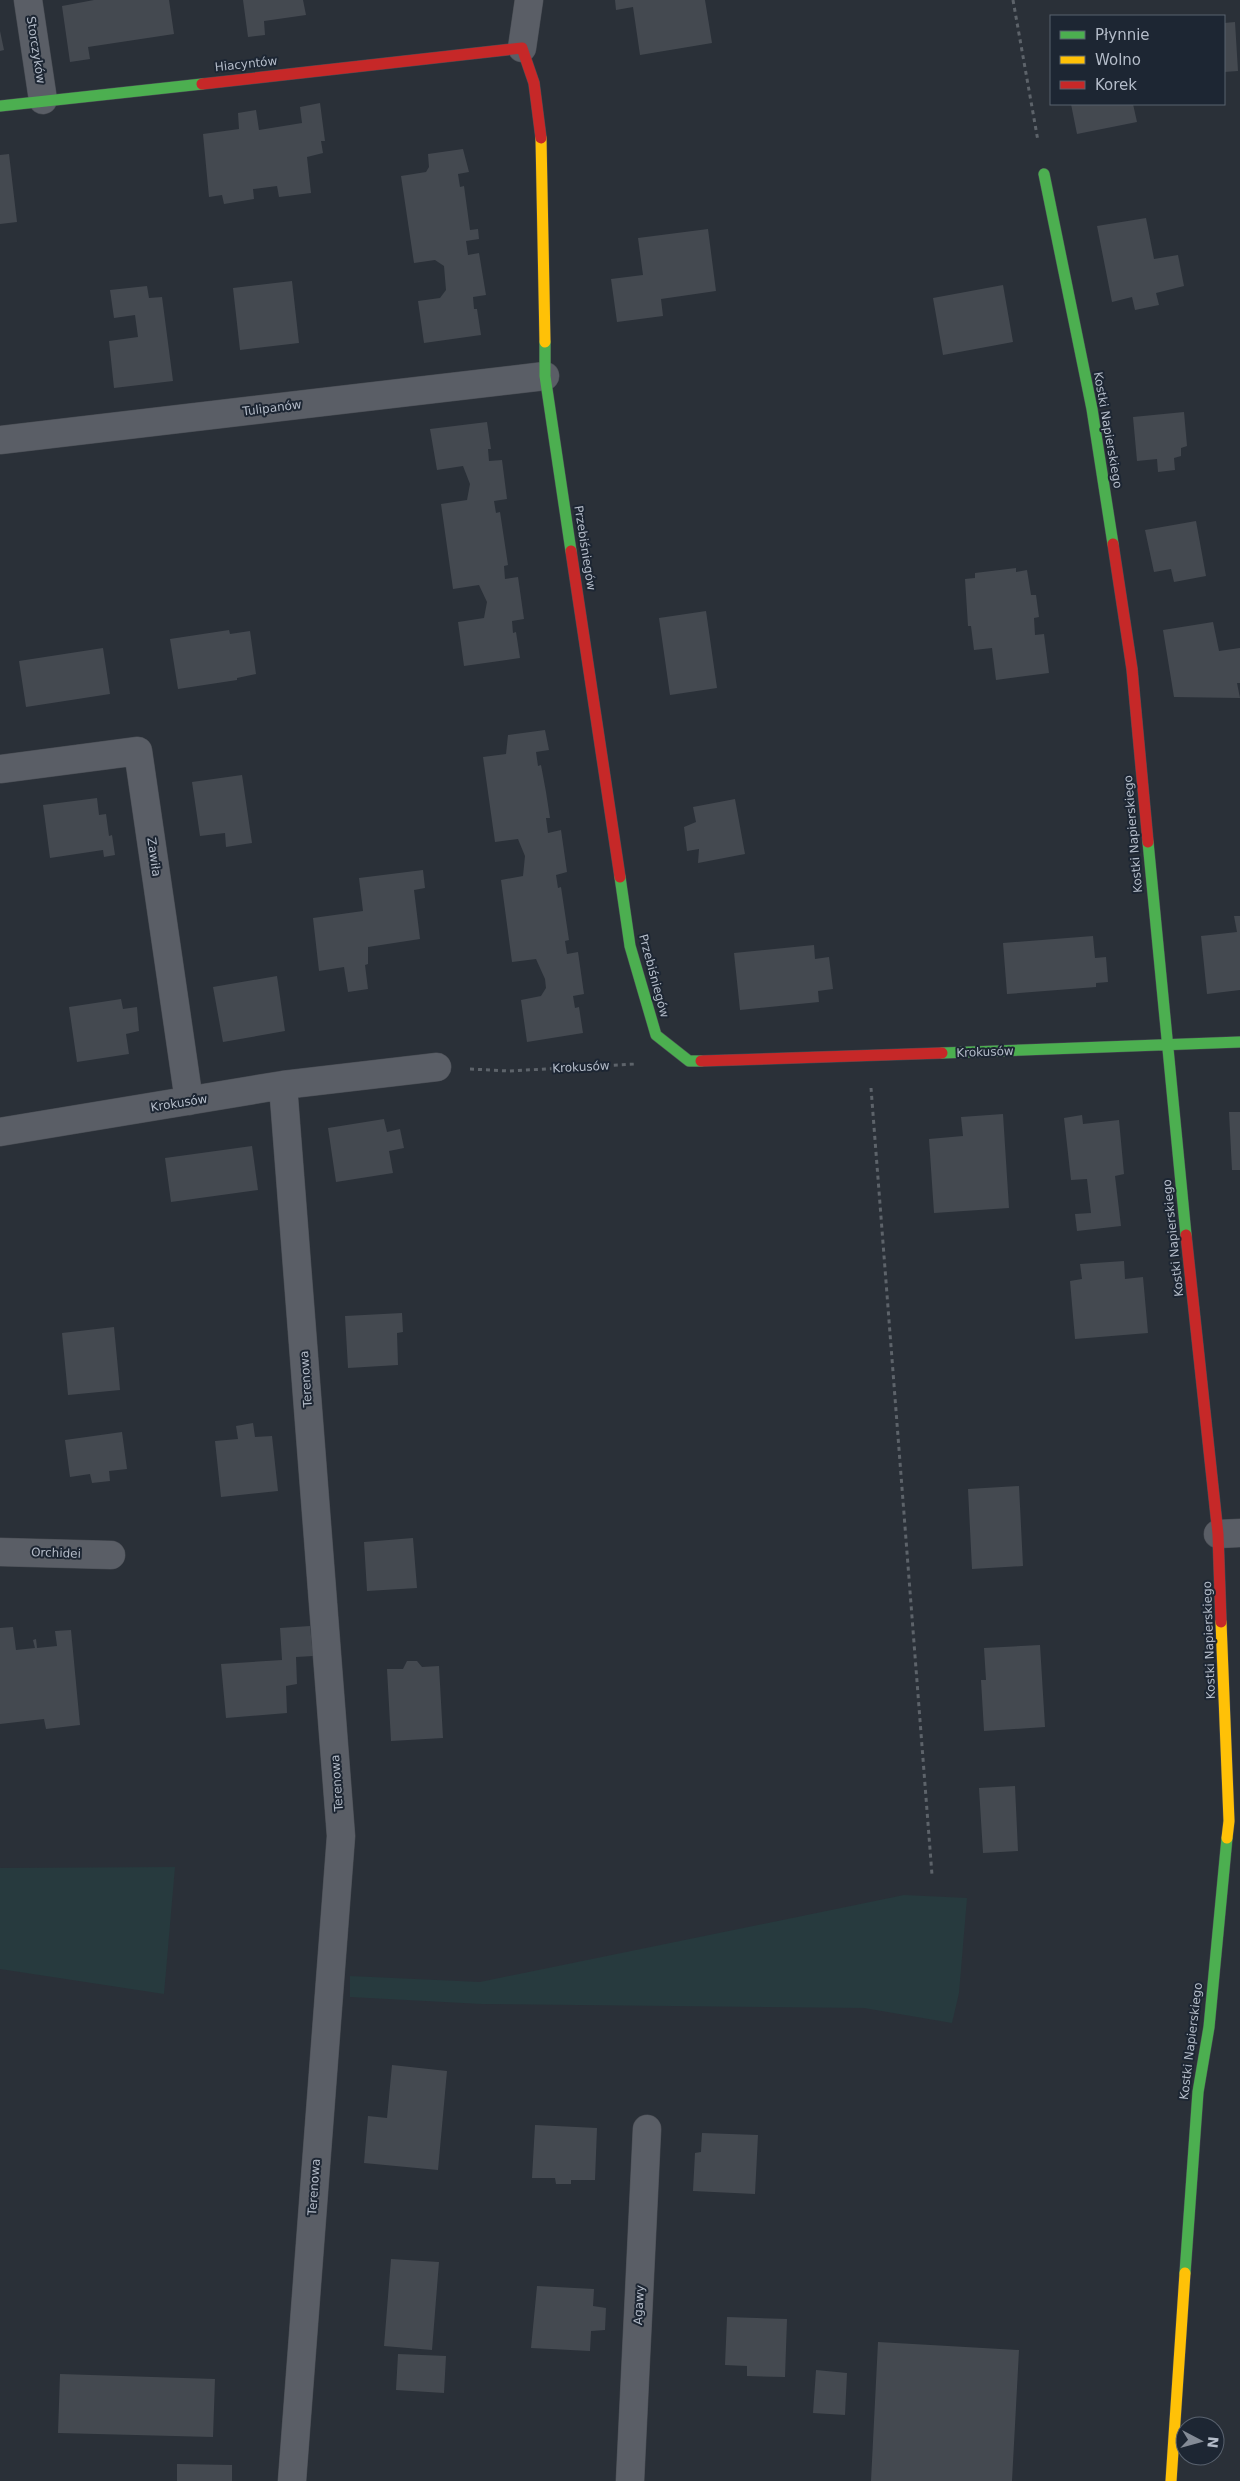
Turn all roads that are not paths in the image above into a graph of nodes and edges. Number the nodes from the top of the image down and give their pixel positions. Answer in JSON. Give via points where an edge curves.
{"nodes":[{"id":1,"x":28,"y":0,"type":"edge"},
{"id":2,"x":529,"y":0,"type":"edge"},
{"id":3,"x":522,"y":48,"type":"junction"},
{"id":4,"x":43,"y":100,"type":"junction"},
{"id":5,"x":0,"y":106,"type":"edge"},
{"id":6,"x":1044,"y":174,"type":"road end"},
{"id":7,"x":545,"y":376,"type":"junction"},
{"id":8,"x":0,"y":440,"type":"edge"},
{"id":9,"x":0,"y":769,"type":"edge"},
{"id":10,"x":1240,"y":1042,"type":"edge"},
{"id":11,"x":1166,"y":1046,"type":"junction"},
{"id":12,"x":689,"y":1061,"type":"joint"},
{"id":13,"x":438,"y":1067,"type":"road end"},
{"id":14,"x":283,"y":1085,"type":"junction"},
{"id":15,"x":190,"y":1101,"type":"junction"},
{"id":16,"x":0,"y":1132,"type":"edge"},
{"id":17,"x":1229,"y":1533,"type":"edge"},
{"id":18,"x":0,"y":1552,"type":"edge"},
{"id":19,"x":111,"y":1555,"type":"dead end"},
{"id":20,"x":647,"y":2129,"type":"dead end"},
{"id":21,"x":292,"y":2481,"type":"edge"},
{"id":22,"x":630,"y":2481,"type":"edge"},
{"id":23,"x":1171,"y":2481,"type":"edge"}],
"edges":[{"from":1,"to":4,"type":"street","name":"Storczyków"},
{"from":2,"to":3,"type":"street"},
{"from":3,"to":4,"type":"street","name":"Hiacyntów"},
{"from":3,"to":7,"type":"street","name":"Przebiśniegów","via":[[534,83],[542,144]]},
{"from":4,"to":5,"type":"street","name":"Hiacyntów"},
{"from":6,"to":11,"type":"street","name":"Kostki Napierskiego","via":[[1092,409],[1132,669]]},
{"from":7,"to":8,"type":"street","name":"Tulipanów"},
{"from":7,"to":12,"type":"street","name":"Przebiśniegów","via":[[630,946],[656,1035]]},
{"from":9,"to":15,"type":"street","name":"Zawiła","via":[[138,752]]},
{"from":10,"to":11,"type":"street","name":"Krokusów"},
{"from":11,"to":12,"type":"street","name":"Krokusów"},
{"from":11,"to":17,"type":"street","name":"Kostki Napierskiego"},
{"from":13,"to":14,"type":"street","name":"Krokusów"},
{"from":14,"to":15,"type":"street","name":"Krokusów"},
{"from":14,"to":21,"type":"street","name":"Terenowa","via":[[341,1836]]},
{"from":15,"to":16,"type":"street","name":"Krokusów"},
{"from":17,"to":23,"type":"street","name":"Kostki Napierskiego","via":[[1229,1821],[1209,2028],[1198,2092]]},
{"from":18,"to":19,"type":"street","name":"Orchidei"},
{"from":20,"to":22,"type":"street","name":"Agawy"}]}
